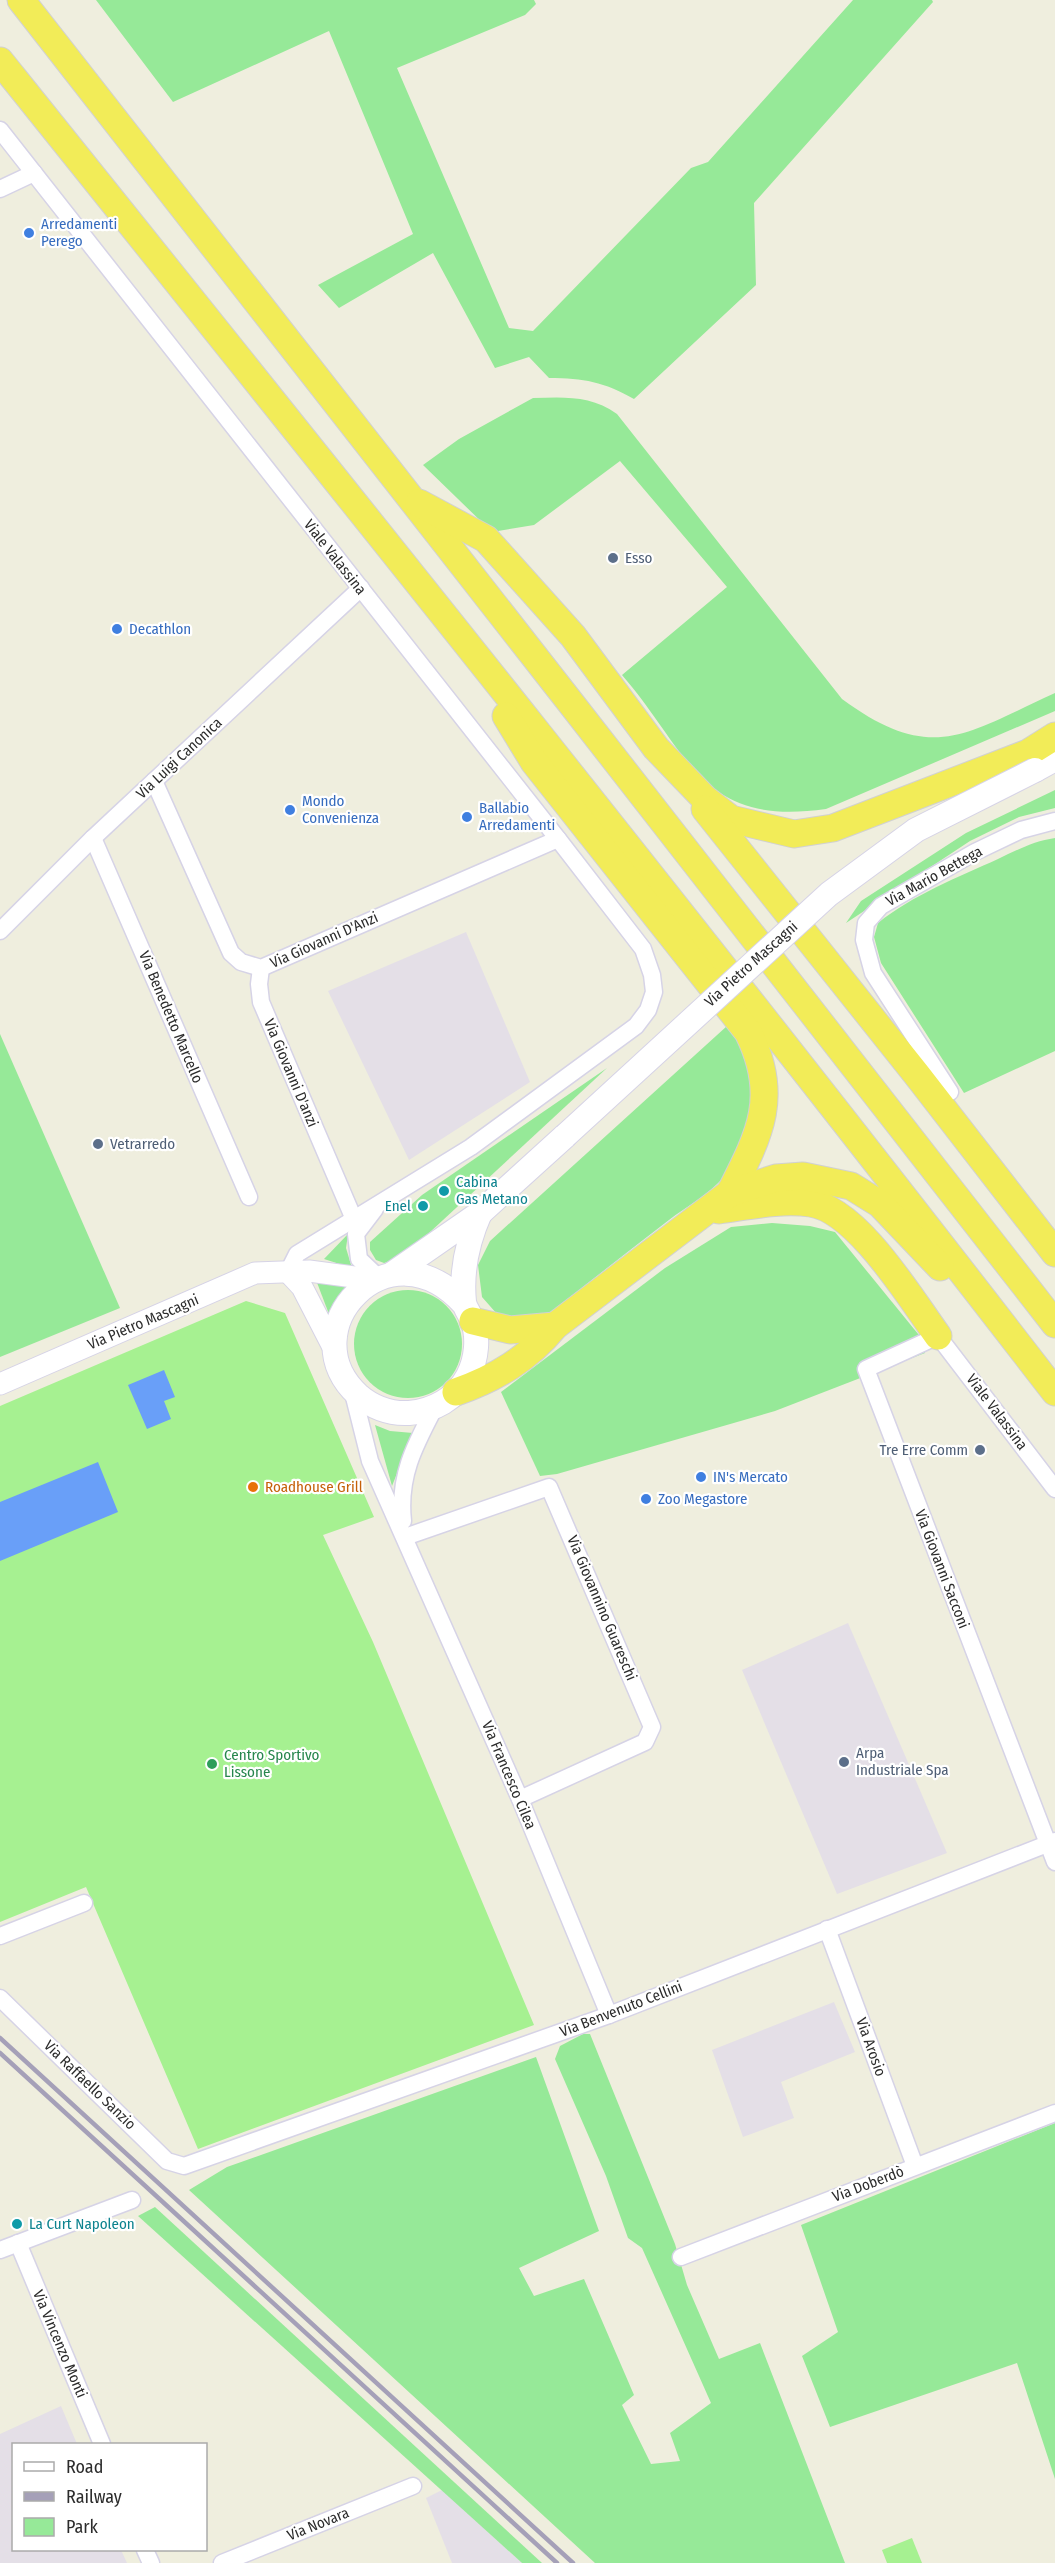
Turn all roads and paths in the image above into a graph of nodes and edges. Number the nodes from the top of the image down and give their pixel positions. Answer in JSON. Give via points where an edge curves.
{"nodes":[{"id":1,"x":21,"y":0,"type":"edge"},
{"id":2,"x":0,"y":61,"type":"edge"},
{"id":3,"x":0,"y":130,"type":"edge"},
{"id":4,"x":34,"y":173,"type":"junction"},
{"id":5,"x":0,"y":189,"type":"edge"},
{"id":6,"x":409,"y":498,"type":"junction"},
{"id":7,"x":361,"y":588,"type":"junction"},
{"id":8,"x":437,"y":605,"type":"junction"},
{"id":9,"x":1055,"y":736,"type":"edge"},
{"id":10,"x":656,"y":748,"type":"junction"},
{"id":11,"x":1045,"y":764,"type":"edge"},
{"id":12,"x":154,"y":781,"type":"junction"},
{"id":13,"x":1055,"y":821,"type":"edge"},
{"id":14,"x":93,"y":838,"type":"junction"},
{"id":15,"x":558,"y":839,"type":"junction"},
{"id":16,"x":0,"y":931,"type":"edge"},
{"id":17,"x":261,"y":968,"type":"junction"},
{"id":18,"x":950,"y":1092,"type":"dead end"},
{"id":19,"x":730,"y":1193,"type":"junction"},
{"id":20,"x":249,"y":1197,"type":"dead end"},
{"id":21,"x":379,"y":1204,"type":"junction"},
{"id":22,"x":703,"y":1212,"type":"junction"},
{"id":23,"x":480,"y":1213,"type":"junction"},
{"id":24,"x":353,"y":1217,"type":"junction"},
{"id":25,"x":1055,"y":1253,"type":"edge"},
{"id":26,"x":288,"y":1272,"type":"junction"},
{"id":27,"x":380,"y":1278,"type":"junction"},
{"id":28,"x":469,"y":1312,"type":"junction"},
{"id":29,"x":1055,"y":1324,"type":"edge"},
{"id":30,"x":555,"y":1326,"type":"junction"},
{"id":31,"x":938,"y":1336,"type":"junction"},
{"id":32,"x":336,"y":1353,"type":"junction"},
{"id":33,"x":1047,"y":1382,"type":"edge"},
{"id":34,"x":0,"y":1384,"type":"edge"},
{"id":35,"x":351,"y":1388,"type":"junction"},
{"id":36,"x":446,"y":1400,"type":"junction"},
{"id":37,"x":1055,"y":1489,"type":"edge"},
{"id":38,"x":405,"y":1537,"type":"junction"},
{"id":39,"x":520,"y":1799,"type":"junction"},
{"id":40,"x":1051,"y":1842,"type":"edge"},
{"id":41,"x":1055,"y":1862,"type":"edge"},
{"id":42,"x":84,"y":1903,"type":"dead end"},
{"id":43,"x":827,"y":1929,"type":"junction"},
{"id":44,"x":0,"y":1936,"type":"edge"},
{"id":45,"x":0,"y":1998,"type":"edge"},
{"id":46,"x":609,"y":2015,"type":"junction"},
{"id":47,"x":1055,"y":2113,"type":"edge"},
{"id":48,"x":184,"y":2166,"type":"joint"},
{"id":49,"x":915,"y":2166,"type":"junction"},
{"id":50,"x":132,"y":2199,"type":"dead end"},
{"id":51,"x":18,"y":2243,"type":"junction"},
{"id":52,"x":0,"y":2250,"type":"edge"},
{"id":53,"x":681,"y":2257,"type":"dead end"},
{"id":54,"x":101,"y":2443,"type":"edge"},
{"id":55,"x":413,"y":2486,"type":"dead end"},
{"id":56,"x":222,"y":2563,"type":"edge"}],
"edges":[{"from":1,"to":6,"type":"highway"},
{"from":2,"to":8,"type":"highway"},
{"from":3,"to":4,"type":"street","name":"Viale Valassina"},
{"from":4,"to":5,"type":"street"},
{"from":4,"to":7,"type":"street","name":"Viale Valassina"},
{"from":6,"to":10,"type":"highway","via":[[486,539],[573,636]]},
{"from":6,"to":29,"type":"highway"},
{"from":7,"to":12,"type":"street","name":"Via Luigi Canonica"},
{"from":7,"to":15,"type":"street","name":"Viale Valassina"},
{"from":8,"to":19,"type":"highway","via":[[534,762],[748,1032],[761,1058],[764,1111],[754,1145]]},
{"from":8,"to":33,"type":"highway"},
{"from":9,"to":10,"type":"highway","via":[[1028,753],[833,828],[794,834],[731,819],[705,799]]},
{"from":10,"to":25,"type":"highway"},
{"from":11,"to":23,"type":"main road","name":"Via Pietro Mascagni","bridge":true,"via":[[916,830],[829,894]]},
{"from":12,"to":14,"type":"street","name":"Via Luigi Canonica"},
{"from":12,"to":17,"type":"street","name":"Via Giovanni D'Anzi","via":[[231,953],[241,962]]},
{"from":13,"to":18,"type":"street","name":"Via Mario Bettega","via":[[1021,830],[975,852],[881,906],[866,923],[864,940],[873,973]]},
{"from":14,"to":16,"type":"street","name":"Via Luigi Canonica"},
{"from":14,"to":20,"type":"street","name":"Via Benedetto Marcello"},
{"from":15,"to":17,"type":"street","name":"Via Giovanni D'Anzi"},
{"from":15,"to":21,"type":"street","name":"Viale Valassina","via":[[643,949],[654,992],[648,1010],[636,1026],[471,1147]]},
{"from":17,"to":24,"type":"street","name":"Via Giovanni D'anzi","via":[[261,1002]]},
{"from":19,"to":22,"type":"highway"},
{"from":19,"to":33,"type":"highway","via":[[776,1178],[803,1176],[851,1186],[880,1204]]},
{"from":21,"to":24,"type":"street"},
{"from":21,"to":27,"type":"street","via":[[356,1234],[359,1259]]},
{"from":22,"to":30,"type":"highway"},
{"from":22,"to":31,"type":"highway","via":[[771,1203],[812,1203],[832,1211],[849,1221],[869,1244]]},
{"from":23,"to":27,"type":"main road","name":"Via Pietro Mascagni"},
{"from":23,"to":28,"type":"main road","name":"Via Pietro Mascagni","via":[[469,1243]]},
{"from":24,"to":26,"type":"street","via":[[297,1254]]},
{"from":26,"to":27,"type":"street","name":"Via Pietro Mascagni","via":[[309,1270]]},
{"from":26,"to":32,"type":"street","name":"Via Pietro Mascagni","via":[[302,1287]]},
{"from":26,"to":34,"type":"street","name":"Via Pietro Mascagni","via":[[255,1274]]},
{"from":27,"to":28,"type":"main road","name":"Via Pietro Mascagni","via":[[412,1273],[433,1278],[451,1288]]},
{"from":27,"to":32,"type":"main road","name":"Via Pietro Mascagni","via":[[352,1297],[342,1313]]},
{"from":28,"to":30,"type":"highway","via":[[510,1330]]},
{"from":28,"to":36,"type":"main road","name":"Via Pietro Mascagni","via":[[476,1340],[474,1359],[468,1377]]},
{"from":30,"to":36,"type":"highway","via":[[537,1348],[507,1370]]},
{"from":31,"to":37,"type":"street","name":"Viale Valassina"},
{"from":31,"to":40,"type":"street","name":"Via Giovanni Sacconi","via":[[869,1366],[866,1372]]},
{"from":32,"to":35,"type":"main road","name":"Via Pietro Mascagni"},
{"from":35,"to":36,"type":"main road","name":"Via Pietro Mascagni","via":[[376,1407],[390,1412],[421,1412]]},
{"from":35,"to":38,"type":"street","name":"Via Francesco Cilea","via":[[370,1461]]},
{"from":36,"to":38,"type":"street","name":"Via Francesco Cilea","via":[[411,1452],[401,1499]]},
{"from":38,"to":39,"type":"street","name":"Via Francesco Cilea"},
{"from":38,"to":39,"type":"street","name":"Via Giovannino Guareschi","via":[[549,1487],[591,1582],[652,1727],[650,1734],[645,1742]]},
{"from":39,"to":46,"type":"street","name":"Via Francesco Cilea"},
{"from":40,"to":41,"type":"street"},
{"from":40,"to":43,"type":"street","name":"Via Benvenuto Cellini"},
{"from":42,"to":44,"type":"street"},
{"from":43,"to":46,"type":"street","name":"Via Benvenuto Cellini"},
{"from":43,"to":49,"type":"street","name":"Via Arosio"},
{"from":45,"to":48,"type":"street","name":"Via Raffaello Sanzio","via":[[167,2161]]},
{"from":46,"to":48,"type":"street","name":"Via Benvenuto Cellini"},
{"from":47,"to":49,"type":"street","name":"Via Doberdò"},
{"from":49,"to":53,"type":"street","name":"Via Doberdò"},
{"from":50,"to":51,"type":"street"},
{"from":51,"to":52,"type":"street"},
{"from":51,"to":54,"type":"street","name":"Via Vincenzo Monti"},
{"from":55,"to":56,"type":"street","name":"Via Novara"}]}
